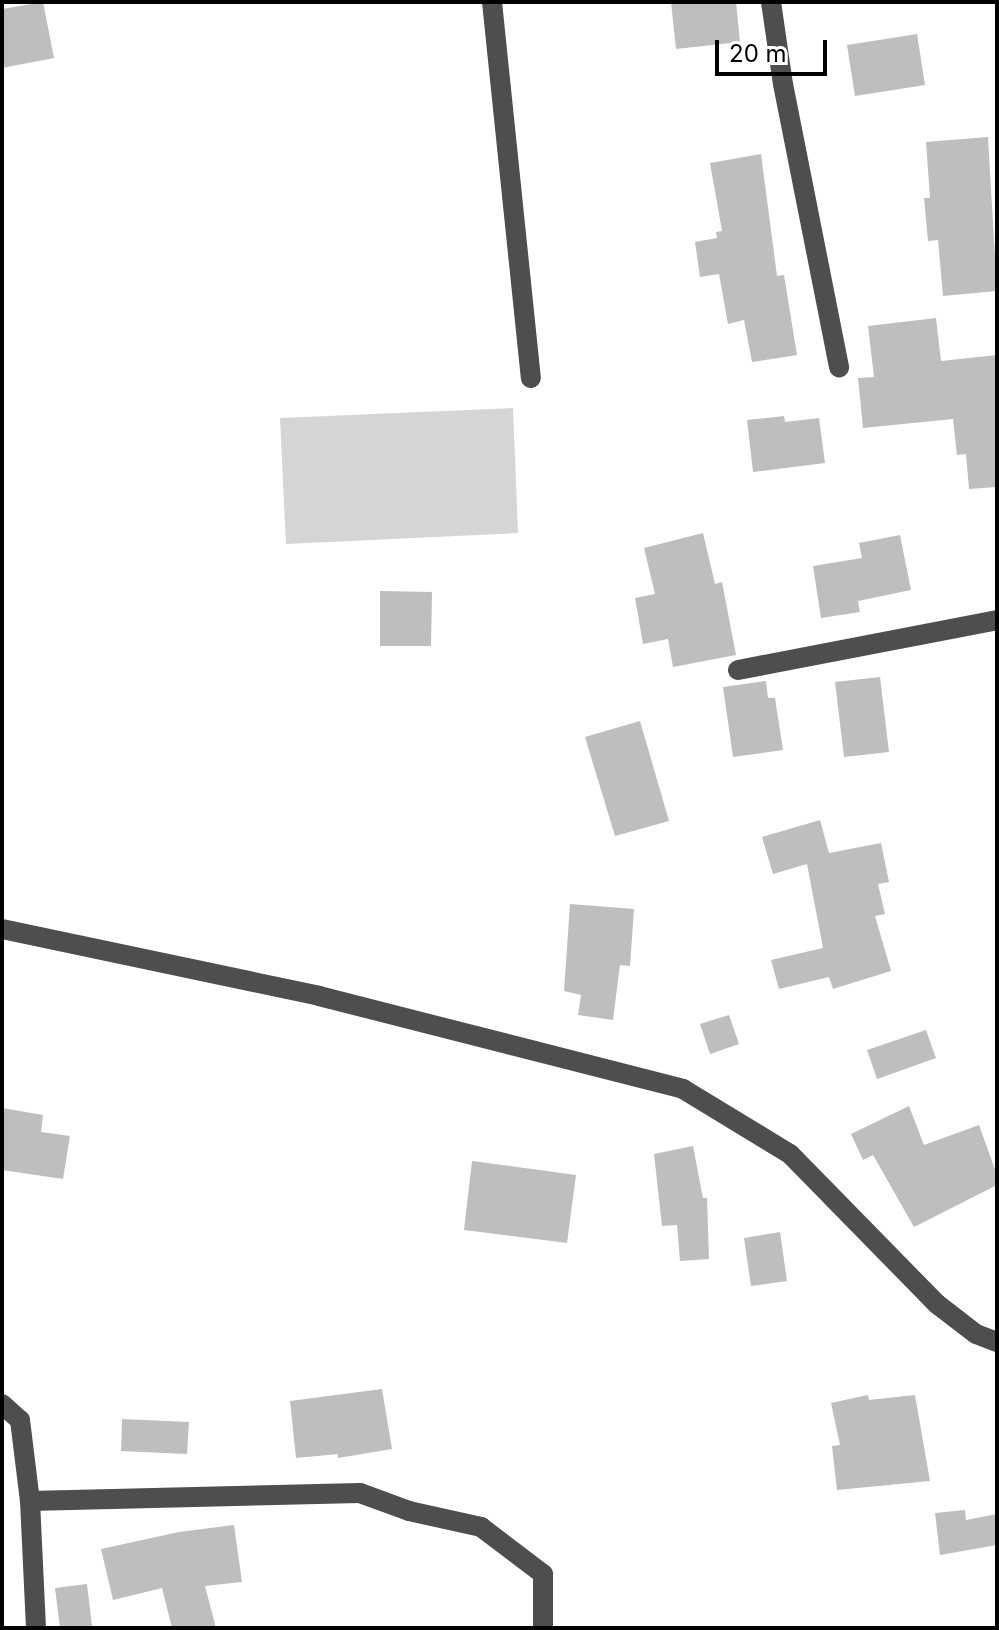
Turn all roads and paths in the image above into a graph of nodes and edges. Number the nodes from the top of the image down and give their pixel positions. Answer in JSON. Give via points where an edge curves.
{"nodes":[{"id":1,"x":492,"y":2,"type":"edge"},
{"id":2,"x":771,"y":2,"type":"edge"},
{"id":3,"x":839,"y":368,"type":"dead end"},
{"id":4,"x":531,"y":378,"type":"dead end"},
{"id":5,"x":997,"y":620,"type":"edge"},
{"id":6,"x":738,"y":670,"type":"dead end"},
{"id":7,"x":2,"y":929,"type":"edge"},
{"id":8,"x":997,"y":1342,"type":"edge"},
{"id":9,"x":2,"y":1404,"type":"edge"},
{"id":10,"x":30,"y":1501,"type":"junction"},
{"id":11,"x":36,"y":1628,"type":"edge"},
{"id":12,"x":543,"y":1628,"type":"edge"}],
"edges":[{"from":1,"to":4,"type":"street"},
{"from":2,"to":3,"type":"street"},
{"from":5,"to":6,"type":"street"},
{"from":7,"to":8,"type":"street","via":[[319,996],[683,1089],[790,1154],[937,1304],[976,1334]]},
{"from":9,"to":10,"type":"street","via":[[20,1420]]},
{"from":10,"to":11,"type":"street"},
{"from":10,"to":12,"type":"street","via":[[360,1493],[409,1511],[481,1527],[543,1574]]}]}
